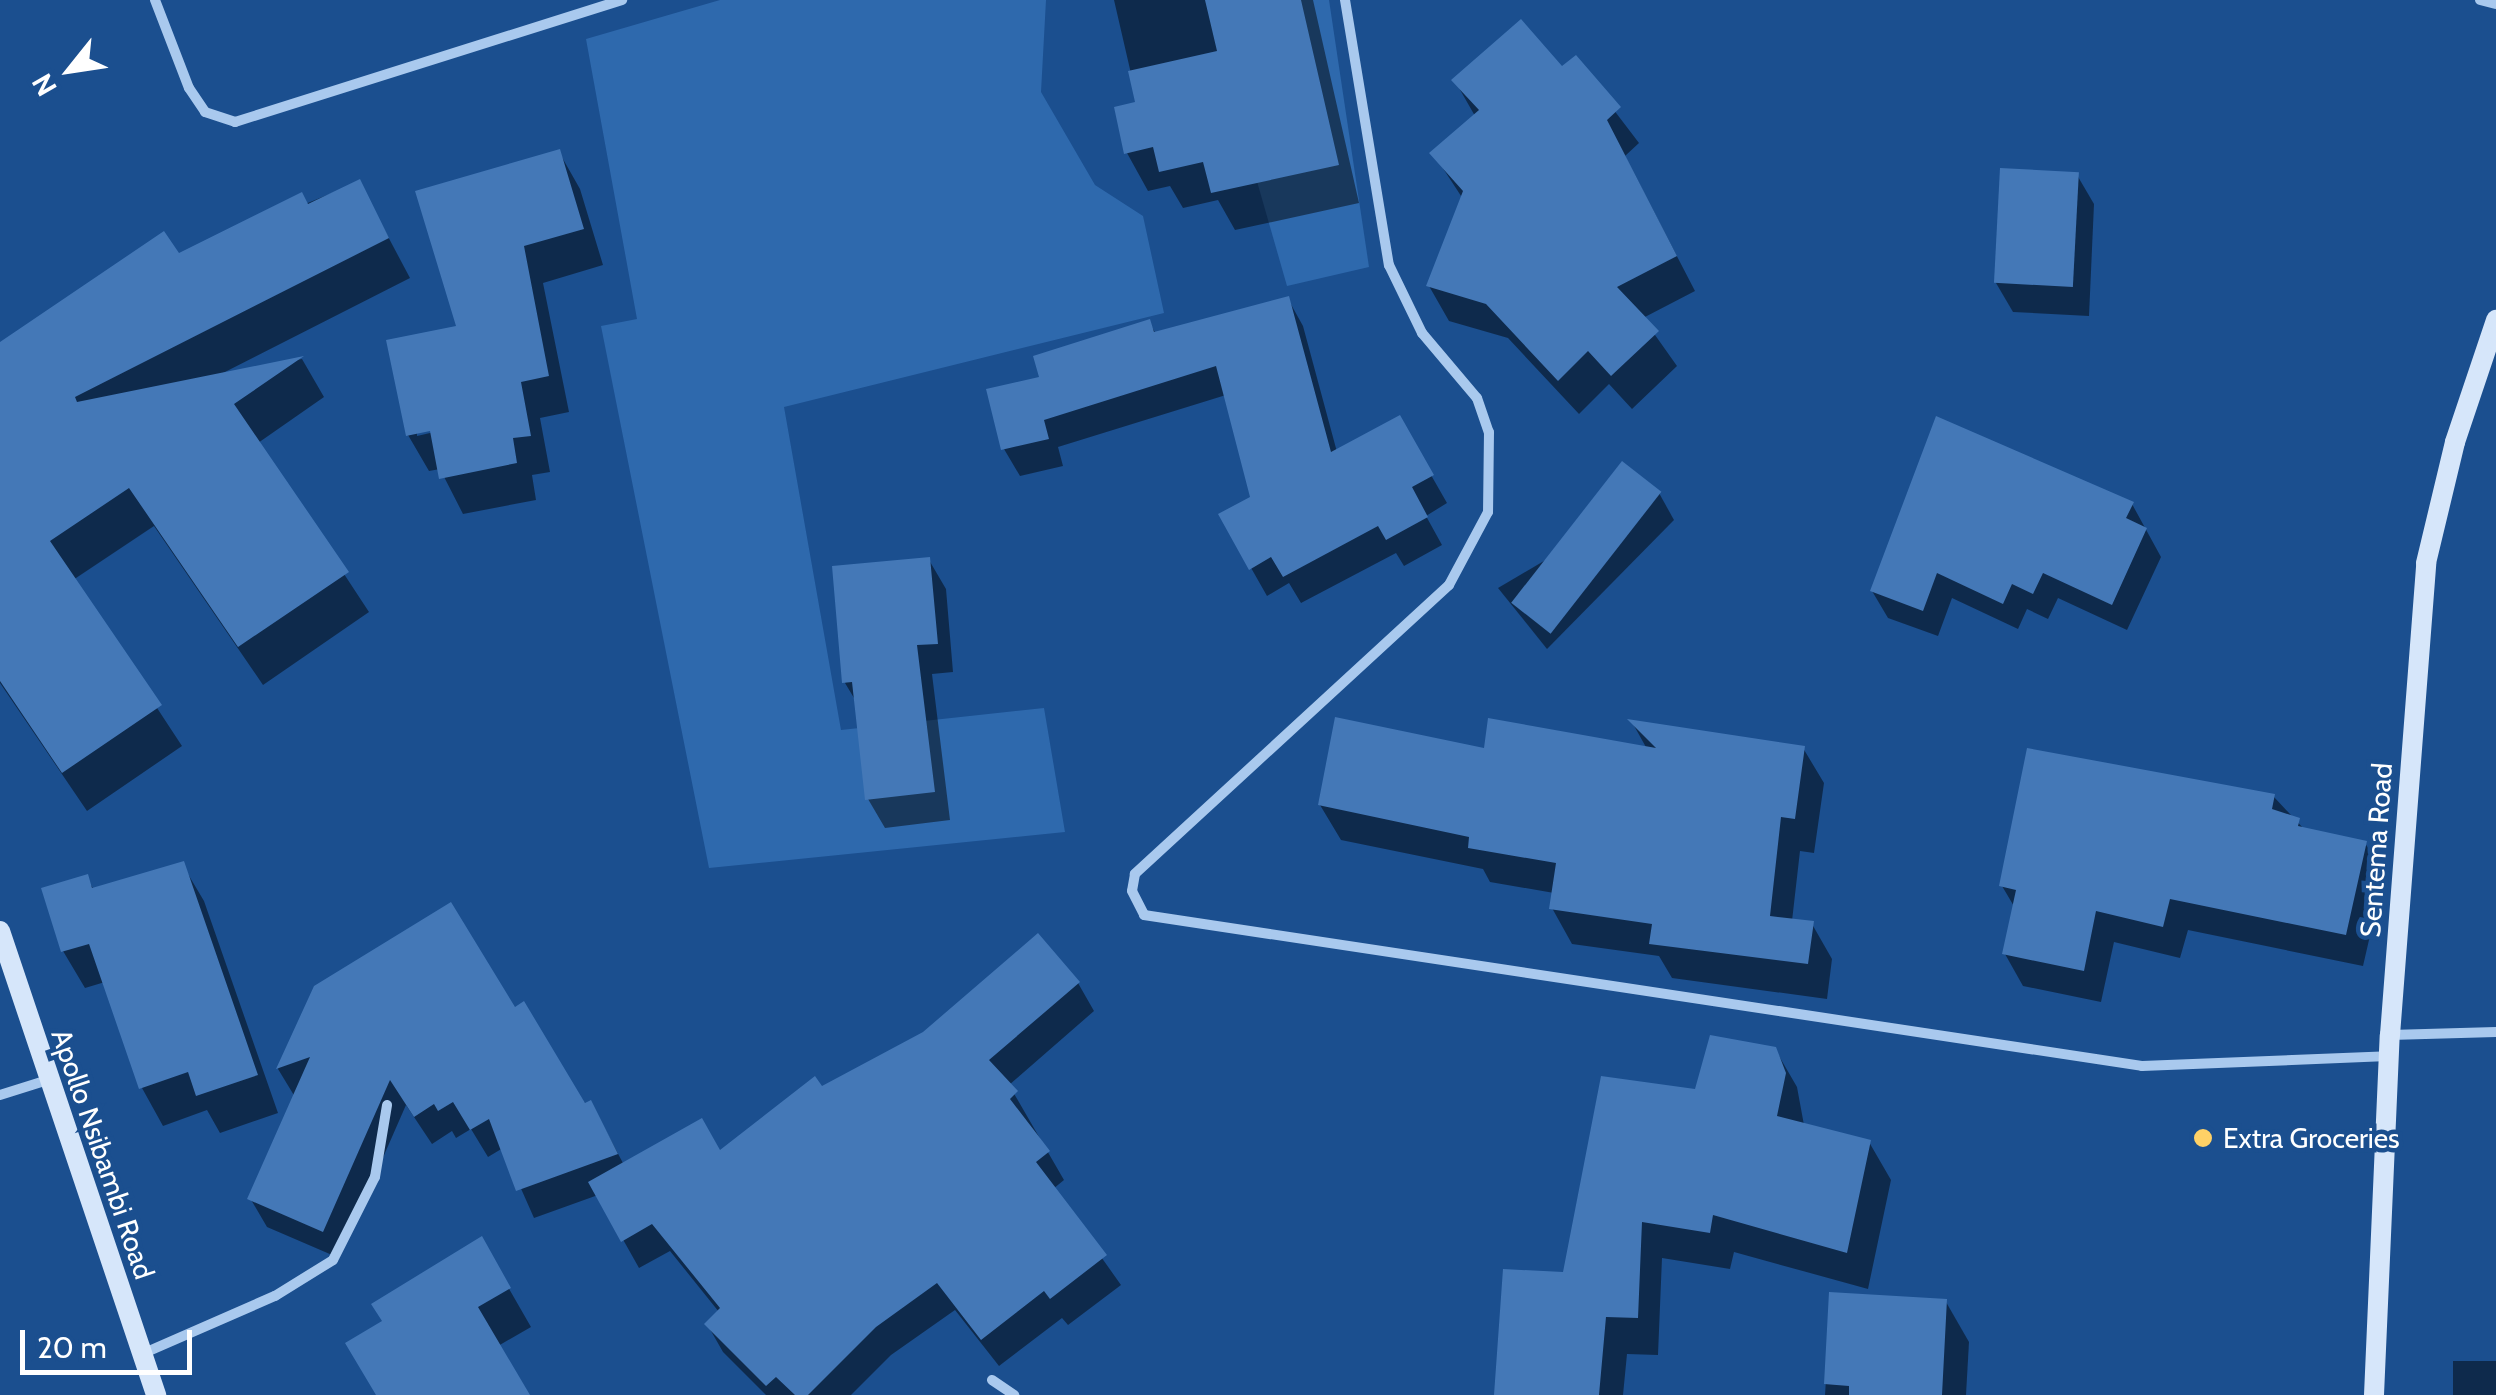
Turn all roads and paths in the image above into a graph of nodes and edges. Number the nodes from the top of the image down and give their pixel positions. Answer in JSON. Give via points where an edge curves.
{"nodes":[{"id":1,"x":154,"y":0,"type":"edge"},
{"id":2,"x":622,"y":0,"type":"edge"},
{"id":3,"x":1346,"y":0,"type":"edge"},
{"id":4,"x":2480,"y":0,"type":"edge"},
{"id":5,"x":2496,"y":4,"type":"edge"},
{"id":6,"x":2496,"y":320,"type":"edge"},
{"id":7,"x":0,"y":931,"type":"edge"},
{"id":8,"x":2496,"y":1032,"type":"edge"},
{"id":9,"x":2390,"y":1046,"type":"junction"},
{"id":10,"x":48,"y":1080,"type":"junction"},
{"id":11,"x":0,"y":1095,"type":"edge"},
{"id":12,"x":387,"y":1105,"type":"dead end"},
{"id":13,"x":142,"y":1354,"type":"junction"},
{"id":14,"x":992,"y":1380,"type":"dead end"},
{"id":15,"x":156,"y":1395,"type":"edge"},
{"id":16,"x":1014,"y":1395,"type":"edge"},
{"id":17,"x":2374,"y":1395,"type":"edge"}],
"edges":[{"from":1,"to":2,"type":"street","via":[[205,112],[236,122]]},
{"from":3,"to":9,"type":"street","via":[[1389,265],[1422,333],[1476,398],[1489,432],[1488,512],[1449,585],[1135,874],[1132,891],[1144,914],[2142,1066]]},
{"from":4,"to":5,"type":"street"},
{"from":6,"to":9,"type":"main road","name":"Sentema Road","via":[[2454,442],[2426,564]]},
{"from":7,"to":10,"type":"main road","name":"Apollo Nsibambi Road"},
{"from":8,"to":9,"type":"street"},
{"from":9,"to":17,"type":"main road","name":"Sentema Road"},
{"from":10,"to":11,"type":"street"},
{"from":10,"to":13,"type":"main road","name":"Apollo Nsibambi Road"},
{"from":12,"to":13,"type":"street","via":[[375,1177],[332,1260],[275,1296]]},
{"from":13,"to":15,"type":"main road","name":"Apollo Nsibambi Road"},
{"from":14,"to":16,"type":"street"}]}
